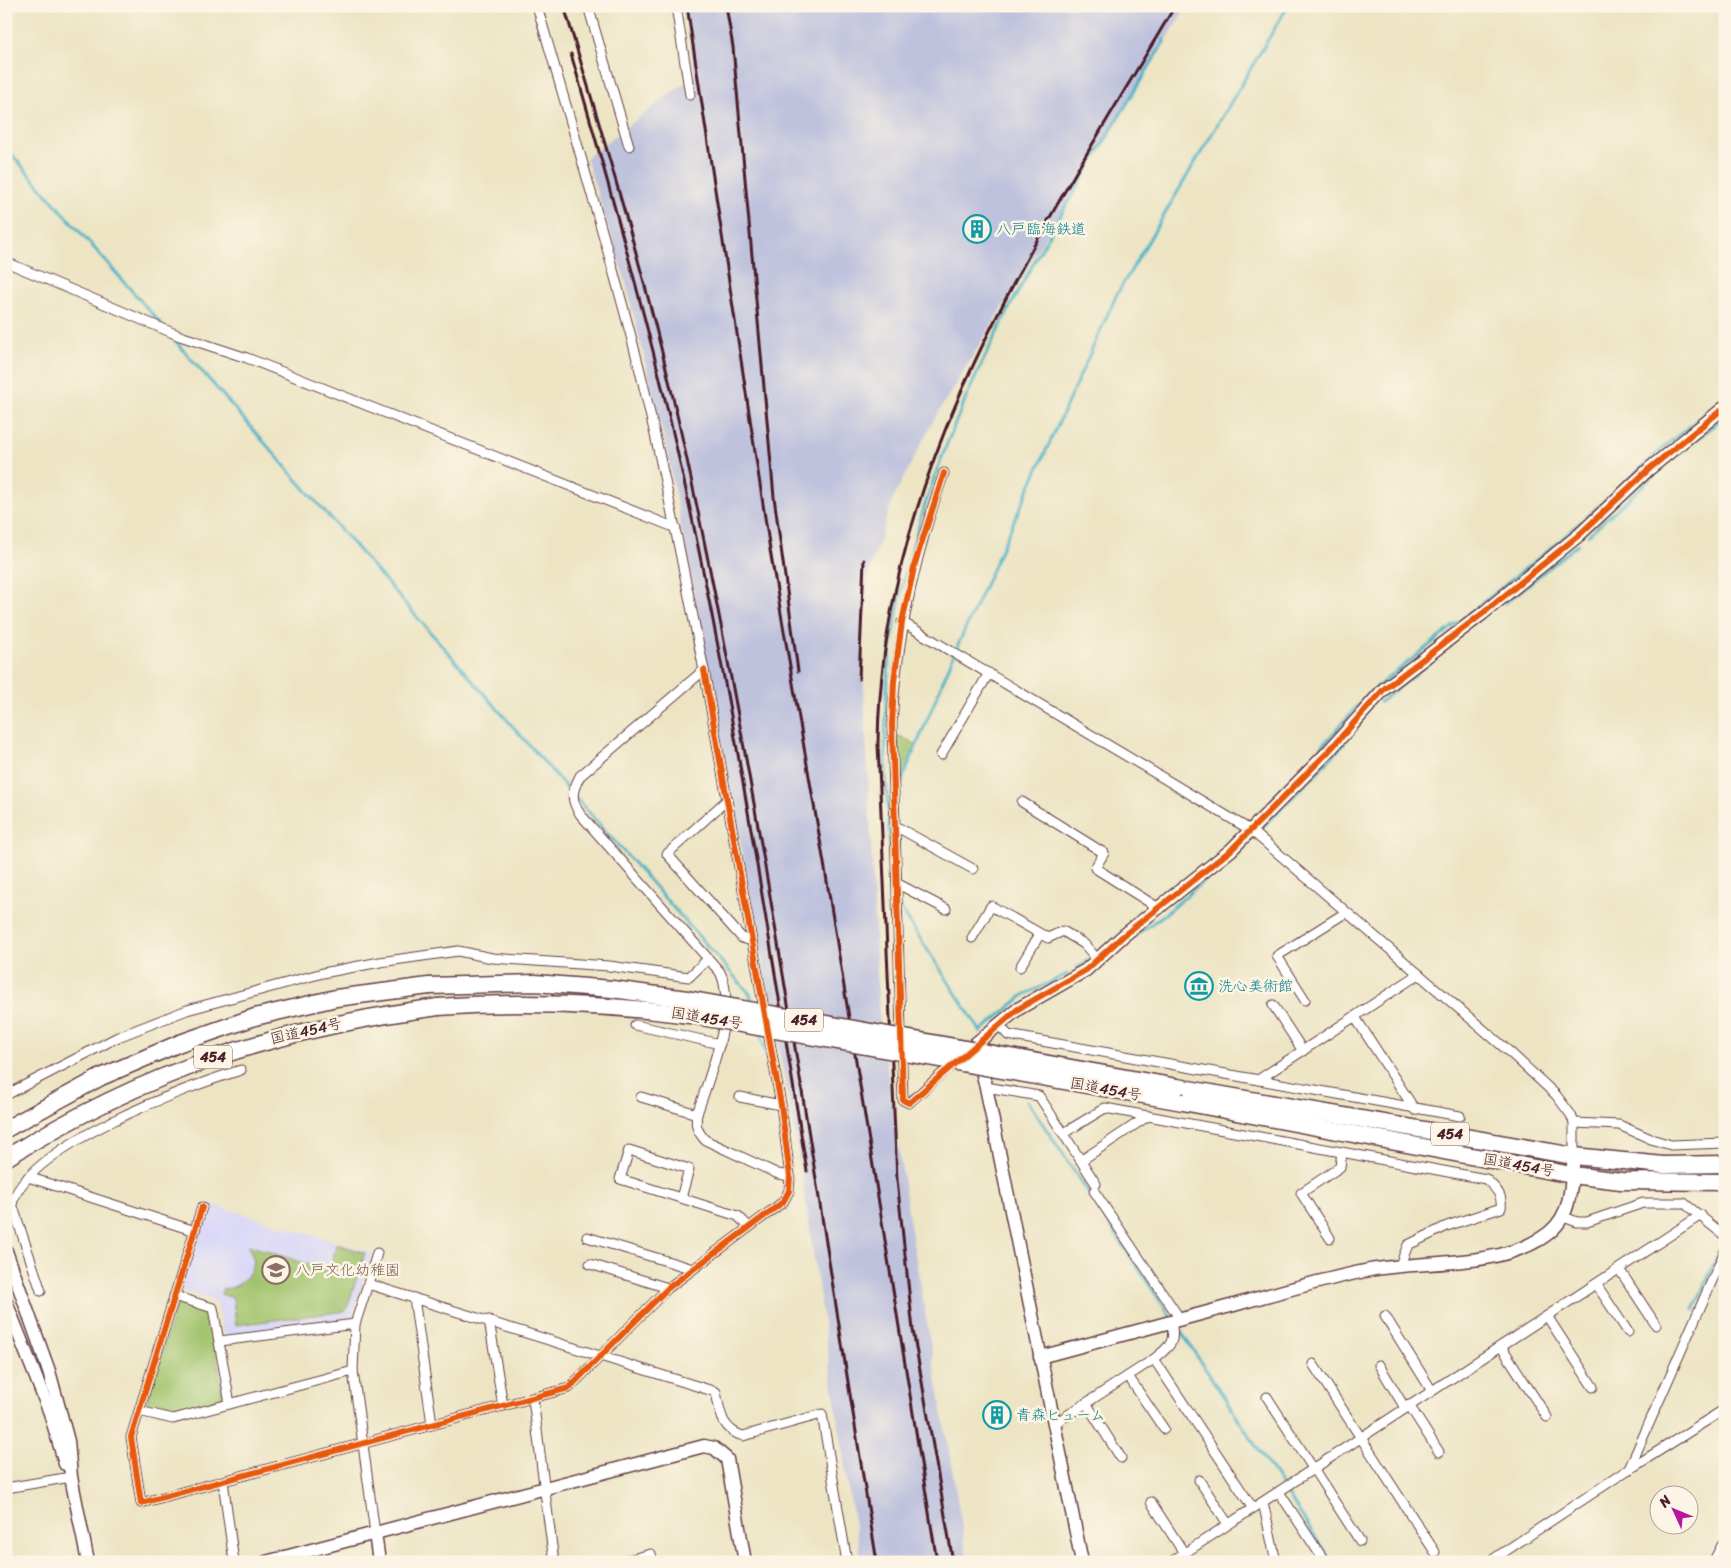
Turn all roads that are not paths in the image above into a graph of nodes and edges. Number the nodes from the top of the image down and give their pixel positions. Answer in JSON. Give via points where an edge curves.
{"nodes":[{"id":1,"x":537,"y":6,"type":"edge"},
{"id":2,"x":588,"y":6,"type":"edge"},
{"id":3,"x":676,"y":6,"type":"edge"},
{"id":4,"x":690,"y":95,"type":"dead end"},
{"id":5,"x":629,"y":146,"type":"dead end"},
{"id":6,"x":6,"y":262,"type":"edge"},
{"id":7,"x":1725,"y":407,"type":"edge"},
{"id":8,"x":944,"y":473,"type":"dead end"},
{"id":9,"x":676,"y":528,"type":"junction"},
{"id":10,"x":902,"y":622,"type":"junction"},
{"id":11,"x":704,"y":670,"type":"junction"},
{"id":12,"x":989,"y":673,"type":"junction"},
{"id":13,"x":941,"y":756,"type":"dead end"},
{"id":14,"x":728,"y":799,"type":"junction"},
{"id":15,"x":1022,"y":802,"type":"dead end"},
{"id":16,"x":897,"y":827,"type":"junction"},
{"id":17,"x":1252,"y":831,"type":"junction"},
{"id":18,"x":972,"y":869,"type":"dead end"},
{"id":19,"x":898,"y":884,"type":"junction"},
{"id":20,"x":946,"y":909,"type":"dead end"},
{"id":21,"x":1160,"y":909,"type":"junction"},
{"id":22,"x":1345,"y":913,"type":"junction"},
{"id":23,"x":1040,"y":934,"type":"junction"},
{"id":24,"x":972,"y":938,"type":"dead end"},
{"id":25,"x":752,"y":941,"type":"junction"},
{"id":26,"x":708,"y":958,"type":"junction"},
{"id":27,"x":1098,"y":960,"type":"junction"},
{"id":28,"x":1020,"y":967,"type":"dead end"},
{"id":29,"x":1419,"y":974,"type":"junction"},
{"id":30,"x":1305,"y":1000,"type":"dead end"},
{"id":31,"x":1273,"y":1005,"type":"dead end"},
{"id":32,"x":1355,"y":1017,"type":"junction"},
{"id":33,"x":635,"y":1025,"type":"dead end"},
{"id":34,"x":999,"y":1025,"type":"junction"},
{"id":35,"x":720,"y":1044,"type":"junction"},
{"id":36,"x":975,"y":1044,"type":"junction"},
{"id":37,"x":1303,"y":1051,"type":"junction"},
{"id":38,"x":241,"y":1070,"type":"dead end"},
{"id":39,"x":1258,"y":1080,"type":"junction"},
{"id":40,"x":986,"y":1087,"type":"junction"},
{"id":41,"x":6,"y":1094,"type":"edge"},
{"id":42,"x":641,"y":1097,"type":"dead end"},
{"id":43,"x":740,"y":1097,"type":"dead end"},
{"id":44,"x":781,"y":1105,"type":"junction"},
{"id":45,"x":1415,"y":1110,"type":"junction"},
{"id":46,"x":697,"y":1114,"type":"junction"},
{"id":47,"x":1148,"y":1116,"type":"junction"},
{"id":48,"x":1460,"y":1116,"type":"dead end"},
{"id":49,"x":1574,"y":1123,"type":"junction"},
{"id":50,"x":6,"y":1128,"type":"edge"},
{"id":51,"x":1064,"y":1133,"type":"junction"},
{"id":52,"x":1725,"y":1143,"type":"edge"},
{"id":53,"x":1342,"y":1152,"type":"junction"},
{"id":54,"x":1574,"y":1156,"type":"junction"},
{"id":55,"x":6,"y":1158,"type":"edge"},
{"id":56,"x":1082,"y":1160,"type":"junction"},
{"id":57,"x":1725,"y":1164,"type":"edge"},
{"id":58,"x":1572,"y":1175,"type":"junction"},
{"id":59,"x":790,"y":1176,"type":"junction"},
{"id":60,"x":28,"y":1177,"type":"junction"},
{"id":61,"x":1725,"y":1182,"type":"edge"},
{"id":62,"x":681,"y":1198,"type":"junction"},
{"id":63,"x":202,"y":1207,"type":"dead end"},
{"id":64,"x":1701,"y":1215,"type":"junction"},
{"id":65,"x":1564,"y":1217,"type":"junction"},
{"id":66,"x":749,"y":1227,"type":"junction"},
{"id":67,"x":195,"y":1231,"type":"junction"},
{"id":68,"x":1725,"y":1236,"type":"edge"},
{"id":69,"x":587,"y":1237,"type":"dead end"},
{"id":70,"x":1330,"y":1238,"type":"dead end"},
{"id":71,"x":6,"y":1251,"type":"edge"},
{"id":72,"x":378,"y":1252,"type":"dead end"},
{"id":73,"x":1725,"y":1252,"type":"edge"},
{"id":74,"x":590,"y":1264,"type":"dead end"},
{"id":75,"x":1400,"y":1265,"type":"junction"},
{"id":76,"x":693,"y":1269,"type":"junction"},
{"id":77,"x":1619,"y":1269,"type":"junction"},
{"id":78,"x":368,"y":1284,"type":"junction"},
{"id":79,"x":1596,"y":1284,"type":"junction"},
{"id":80,"x":668,"y":1288,"type":"junction"},
{"id":81,"x":40,"y":1291,"type":"dead end"},
{"id":82,"x":174,"y":1296,"type":"junction"},
{"id":83,"x":414,"y":1298,"type":"junction"},
{"id":84,"x":6,"y":1302,"type":"edge"},
{"id":85,"x":1385,"y":1316,"type":"dead end"},
{"id":86,"x":1547,"y":1316,"type":"junction"},
{"id":87,"x":489,"y":1320,"type":"junction"},
{"id":88,"x":1175,"y":1320,"type":"junction"},
{"id":89,"x":355,"y":1324,"type":"junction"},
{"id":90,"x":1656,"y":1325,"type":"dead end"},
{"id":91,"x":1628,"y":1332,"type":"dead end"},
{"id":92,"x":220,"y":1341,"type":"junction"},
{"id":93,"x":1501,"y":1346,"type":"junction"},
{"id":94,"x":602,"y":1355,"type":"junction"},
{"id":95,"x":1040,"y":1357,"type":"junction"},
{"id":96,"x":1154,"y":1360,"type":"junction"},
{"id":97,"x":1313,"y":1364,"type":"dead end"},
{"id":98,"x":1379,"y":1365,"type":"dead end"},
{"id":99,"x":352,"y":1371,"type":"junction"},
{"id":100,"x":1128,"y":1376,"type":"junction"},
{"id":101,"x":1593,"y":1387,"type":"dead end"},
{"id":102,"x":1432,"y":1391,"type":"junction"},
{"id":103,"x":1267,"y":1397,"type":"dead end"},
{"id":104,"x":533,"y":1399,"type":"junction"},
{"id":105,"x":1086,"y":1403,"type":"junction"},
{"id":106,"x":230,"y":1404,"type":"junction"},
{"id":107,"x":503,"y":1406,"type":"junction"},
{"id":108,"x":1407,"y":1406,"type":"junction"},
{"id":109,"x":1725,"y":1410,"type":"edge"},
{"id":110,"x":138,"y":1411,"type":"junction"},
{"id":111,"x":1547,"y":1417,"type":"dead end"},
{"id":112,"x":432,"y":1424,"type":"junction"},
{"id":113,"x":1054,"y":1424,"type":"junction"},
{"id":114,"x":1164,"y":1429,"type":"dead end"},
{"id":115,"x":1360,"y":1436,"type":"junction"},
{"id":116,"x":363,"y":1443,"type":"junction"},
{"id":117,"x":1439,"y":1452,"type":"dead end"},
{"id":118,"x":1121,"y":1458,"type":"dead end"},
{"id":119,"x":1630,"y":1469,"type":"junction"},
{"id":120,"x":1314,"y":1470,"type":"junction"},
{"id":121,"x":71,"y":1478,"type":"junction"},
{"id":122,"x":1199,"y":1480,"type":"dead end"},
{"id":123,"x":223,"y":1481,"type":"junction"},
{"id":124,"x":6,"y":1488,"type":"edge"},
{"id":125,"x":544,"y":1488,"type":"junction"},
{"id":126,"x":1282,"y":1490,"type":"junction"},
{"id":127,"x":1150,"y":1502,"type":"dead end"},
{"id":128,"x":1263,"y":1502,"type":"junction"},
{"id":129,"x":1252,"y":1507,"type":"junction"},
{"id":130,"x":1228,"y":1524,"type":"junction"},
{"id":131,"x":375,"y":1533,"type":"junction"},
{"id":132,"x":1360,"y":1541,"type":"dead end"},
{"id":133,"x":1725,"y":1545,"type":"edge"},
{"id":134,"x":1435,"y":1552,"type":"dead end"},
{"id":135,"x":1177,"y":1559,"type":"edge"},
{"id":136,"x":88,"y":1562,"type":"edge"},
{"id":137,"x":234,"y":1562,"type":"edge"},
{"id":138,"x":266,"y":1562,"type":"edge"},
{"id":139,"x":379,"y":1562,"type":"edge"},
{"id":140,"x":554,"y":1562,"type":"edge"},
{"id":141,"x":620,"y":1562,"type":"edge"},
{"id":142,"x":652,"y":1562,"type":"edge"},
{"id":143,"x":745,"y":1562,"type":"edge"},
{"id":144,"x":847,"y":1562,"type":"edge"},
{"id":145,"x":1082,"y":1562,"type":"edge"},
{"id":146,"x":1276,"y":1562,"type":"edge"},
{"id":147,"x":1325,"y":1562,"type":"edge"},
{"id":148,"x":1489,"y":1562,"type":"edge"},
{"id":149,"x":1716,"y":1562,"type":"edge"}],
"edges":[{"from":1,"to":9,"type":"street","via":[[639,368]]},
{"from":2,"to":5,"type":"street"},
{"from":3,"to":4,"type":"street"},
{"from":6,"to":9,"type":"street","via":[[180,336],[247,358]]},
{"from":7,"to":17,"type":"street","via":[[1649,469],[1579,535],[1384,689]]},
{"from":8,"to":10,"type":"street","via":[[915,563]]},
{"from":9,"to":11,"type":"street"},
{"from":10,"to":12,"type":"street"},
{"from":10,"to":16,"type":"street","via":[[892,725]]},
{"from":11,"to":14,"type":"street"},
{"from":11,"to":26,"type":"street","via":[[580,776],[573,789],[572,802]]},
{"from":12,"to":13,"type":"street"},
{"from":12,"to":17,"type":"street"},
{"from":14,"to":25,"type":"street"},
{"from":14,"to":25,"type":"street","via":[[667,854],[742,938]]},
{"from":15,"to":21,"type":"street","via":[[1104,853],[1095,868]]},
{"from":16,"to":18,"type":"street"},
{"from":16,"to":19,"type":"street"},
{"from":17,"to":21,"type":"street"},
{"from":17,"to":22,"type":"street"},
{"from":19,"to":20,"type":"street"},
{"from":19,"to":36,"type":"street","via":[[903,1100],[909,1103]]},
{"from":21,"to":27,"type":"street"},
{"from":22,"to":29,"type":"street"},
{"from":22,"to":30,"type":"street","via":[[1277,956]]},
{"from":23,"to":24,"type":"street","via":[[990,906]]},
{"from":23,"to":27,"type":"street","via":[[1048,938],[1063,932],[1084,944]]},
{"from":23,"to":28,"type":"street"},
{"from":25,"to":44,"type":"street"},
{"from":26,"to":35,"type":"street","via":[[726,983]]},
{"from":26,"to":41,"type":"street","via":[[688,978],[609,966],[492,958],[458,951],[351,968],[216,1000],[163,1018],[118,1037]]},
{"from":27,"to":34,"type":"street","via":[[1018,1009]]},
{"from":29,"to":32,"type":"street"},
{"from":29,"to":49,"type":"street","via":[[1556,1095]]},
{"from":31,"to":37,"type":"street"},
{"from":32,"to":37,"type":"street"},
{"from":32,"to":45,"type":"street"},
{"from":33,"to":35,"type":"street"},
{"from":34,"to":36,"type":"street"},
{"from":34,"to":39,"type":"street","via":[[1008,1035]]},
{"from":35,"to":46,"type":"street"},
{"from":36,"to":40,"type":"street"},
{"from":37,"to":39,"type":"street"},
{"from":38,"to":60,"type":"street","via":[[124,1116],[65,1148]]},
{"from":39,"to":45,"type":"street"},
{"from":40,"to":51,"type":"street","via":[[1039,1096]]},
{"from":40,"to":95,"type":"street"},
{"from":42,"to":46,"type":"street"},
{"from":43,"to":44,"type":"street"},
{"from":44,"to":59,"type":"street"},
{"from":45,"to":48,"type":"street"},
{"from":46,"to":59,"type":"street","via":[[695,1123],[705,1140],[778,1174]]},
{"from":47,"to":51,"type":"street","via":[[1104,1108]]},
{"from":47,"to":53,"type":"street"},
{"from":47,"to":56,"type":"street"},
{"from":49,"to":52,"type":"street","via":[[1619,1125],[1651,1140],[1671,1145]]},
{"from":49,"to":54,"type":"street"},
{"from":50,"to":54,"type":"highway","name":"国道454号","number":"454","bridge":true,"via":[[101,1077],[180,1043],[255,1017],[336,998],[429,986],[536,983],[687,999]]},
{"from":51,"to":56,"type":"street"},
{"from":53,"to":70,"type":"street","via":[[1340,1167],[1300,1193]]},
{"from":53,"to":75,"type":"street","via":[[1486,1179],[1500,1193],[1500,1208],[1447,1226],[1408,1245]]},
{"from":54,"to":57,"type":"highway","name":"国道454号","number":"454","via":[[1663,1165]]},
{"from":54,"to":58,"type":"street"},
{"from":55,"to":58,"type":"highway","name":"国道454号","number":"454","bridge":true,"via":[[44,1134],[140,1085],[231,1051],[377,1015],[438,1007],[502,1004],[629,1007],[690,1015]]},
{"from":56,"to":88,"type":"street","via":[[1095,1188]]},
{"from":58,"to":61,"type":"highway","name":"国道454号","number":"454","via":[[1621,1181]]},
{"from":58,"to":65,"type":"street"},
{"from":59,"to":66,"type":"street","via":[[784,1202]]},
{"from":60,"to":67,"type":"street"},
{"from":60,"to":81,"type":"street","via":[[15,1191],[12,1204]]},
{"from":62,"to":62,"type":"street","via":[[620,1179],[629,1150],[689,1169]]},
{"from":62,"to":66,"type":"street","via":[[738,1216]]},
{"from":63,"to":67,"type":"street"},
{"from":64,"to":65,"type":"street","via":[[1684,1202],[1650,1202],[1587,1222]]},
{"from":64,"to":68,"type":"street"},
{"from":64,"to":77,"type":"street"},
{"from":65,"to":75,"type":"street","via":[[1540,1239],[1509,1253]]},
{"from":66,"to":76,"type":"street"},
{"from":67,"to":82,"type":"street"},
{"from":69,"to":76,"type":"street"},
{"from":71,"to":121,"type":"street","via":[[49,1372],[68,1441]]},
{"from":72,"to":78,"type":"street"},
{"from":73,"to":119,"type":"street"},
{"from":74,"to":80,"type":"street"},
{"from":75,"to":88,"type":"street","via":[[1303,1286]]},
{"from":76,"to":80,"type":"street"},
{"from":77,"to":79,"type":"street"},
{"from":77,"to":90,"type":"street"},
{"from":78,"to":83,"type":"street"},
{"from":78,"to":89,"type":"street"},
{"from":79,"to":86,"type":"street"},
{"from":79,"to":91,"type":"street"},
{"from":80,"to":94,"type":"street"},
{"from":82,"to":92,"type":"street","via":[[213,1308]]},
{"from":82,"to":110,"type":"street"},
{"from":83,"to":87,"type":"street"},
{"from":83,"to":112,"type":"street"},
{"from":84,"to":121,"type":"street","via":[[50,1413]]},
{"from":85,"to":102,"type":"street"},
{"from":86,"to":93,"type":"street"},
{"from":86,"to":101,"type":"street"},
{"from":87,"to":94,"type":"street"},
{"from":87,"to":107,"type":"street"},
{"from":88,"to":95,"type":"street"},
{"from":88,"to":96,"type":"street","via":[[1172,1342]]},
{"from":89,"to":92,"type":"street"},
{"from":89,"to":99,"type":"street"},
{"from":92,"to":106,"type":"street"},
{"from":93,"to":102,"type":"street"},
{"from":93,"to":111,"type":"street"},
{"from":94,"to":104,"type":"street","via":[[569,1388]]},
{"from":94,"to":144,"type":"street","via":[[716,1392],[723,1422],[742,1436],[822,1414]]},
{"from":95,"to":113,"type":"street"},
{"from":96,"to":100,"type":"street"},
{"from":96,"to":129,"type":"street"},
{"from":97,"to":115,"type":"street"},
{"from":98,"to":108,"type":"street"},
{"from":99,"to":106,"type":"street"},
{"from":99,"to":116,"type":"street"},
{"from":100,"to":105,"type":"street"},
{"from":100,"to":114,"type":"street"},
{"from":102,"to":108,"type":"street"},
{"from":103,"to":120,"type":"street"},
{"from":104,"to":107,"type":"street"},
{"from":104,"to":125,"type":"street"},
{"from":105,"to":113,"type":"street"},
{"from":105,"to":118,"type":"street"},
{"from":106,"to":110,"type":"street","via":[[172,1419]]},
{"from":107,"to":112,"type":"street"},
{"from":108,"to":115,"type":"street"},
{"from":108,"to":117,"type":"street"},
{"from":109,"to":119,"type":"street"},
{"from":110,"to":123,"type":"street","via":[[131,1437],[141,1503]]},
{"from":112,"to":116,"type":"street"},
{"from":113,"to":145,"type":"street"},
{"from":115,"to":120,"type":"street"},
{"from":115,"to":134,"type":"street"},
{"from":116,"to":123,"type":"street"},
{"from":116,"to":131,"type":"street"},
{"from":119,"to":148,"type":"street"},
{"from":120,"to":126,"type":"street"},
{"from":120,"to":132,"type":"street"},
{"from":121,"to":124,"type":"street"},
{"from":121,"to":136,"type":"street"},
{"from":122,"to":130,"type":"street"},
{"from":123,"to":137,"type":"street"},
{"from":125,"to":131,"type":"street"},
{"from":125,"to":140,"type":"street"},
{"from":125,"to":143,"type":"street","via":[[704,1446],[714,1448],[727,1459]]},
{"from":126,"to":128,"type":"street"},
{"from":126,"to":147,"type":"street"},
{"from":127,"to":135,"type":"street"},
{"from":128,"to":129,"type":"street"},
{"from":128,"to":146,"type":"street"},
{"from":129,"to":130,"type":"street"},
{"from":130,"to":135,"type":"street"},
{"from":131,"to":138,"type":"street"},
{"from":131,"to":139,"type":"street"},
{"from":133,"to":149,"type":"main road"},
{"from":141,"to":142,"type":"street","via":[[651,1554]]}]}
